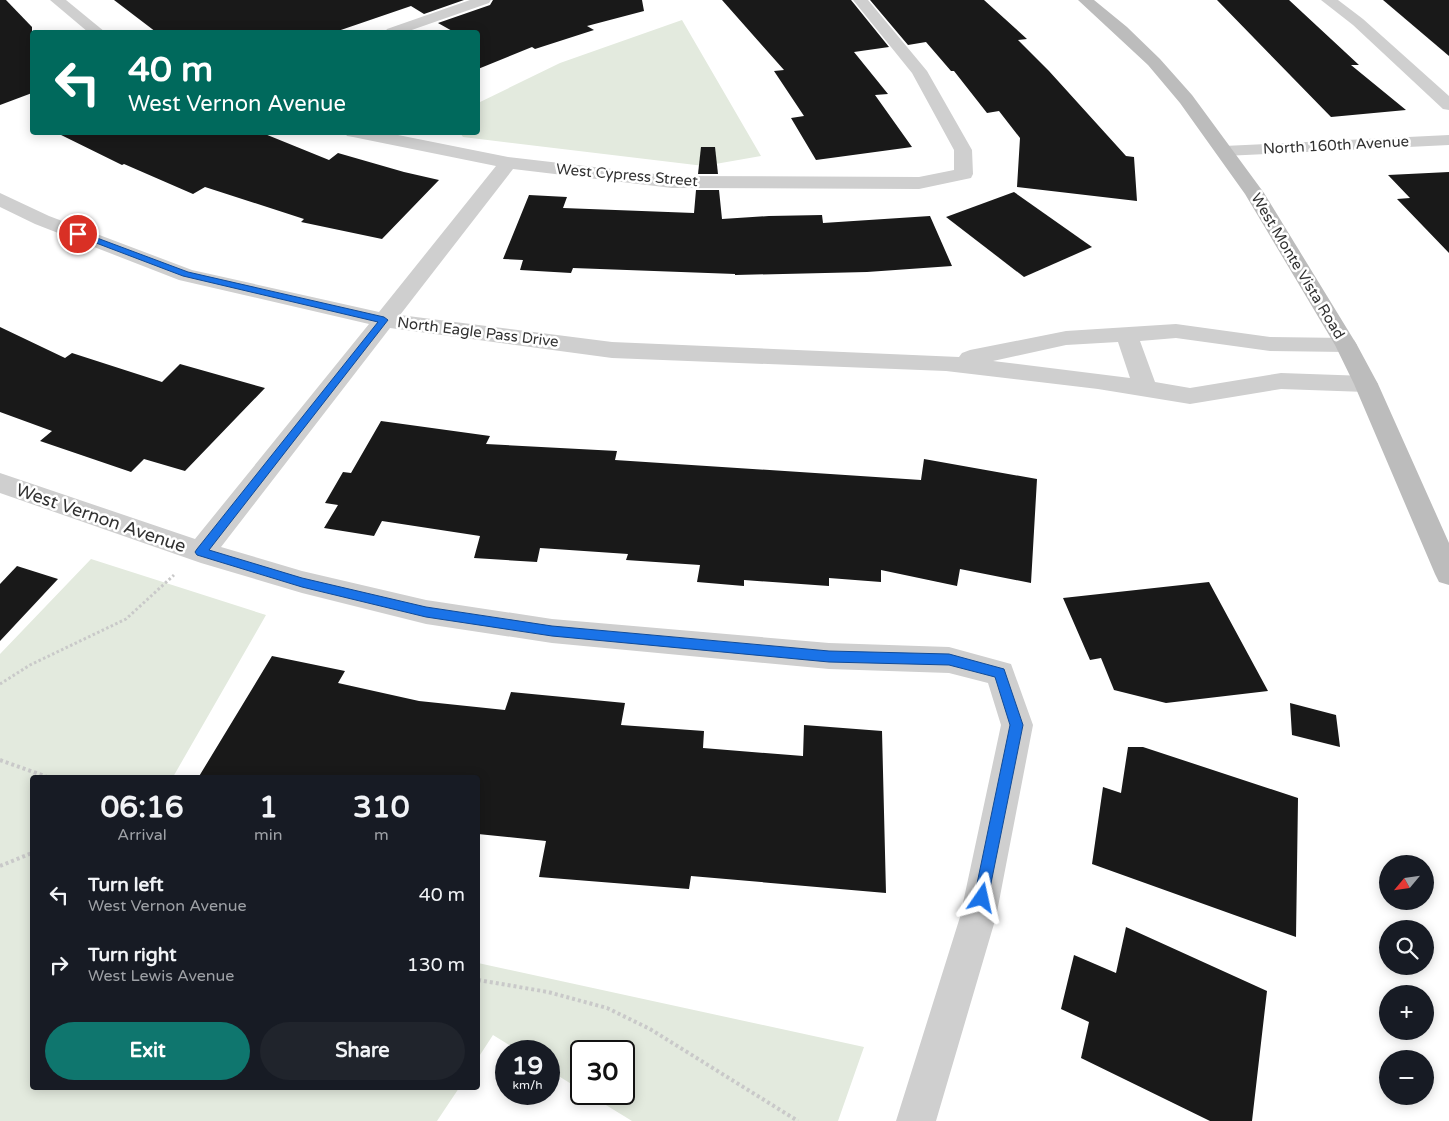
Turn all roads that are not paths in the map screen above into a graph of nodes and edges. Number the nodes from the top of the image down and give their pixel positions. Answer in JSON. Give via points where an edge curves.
{"nodes":[{"id":1,"x":57,"y":0,"type":"edge"},
{"id":2,"x":484,"y":0,"type":"edge"},
{"id":3,"x":860,"y":0,"type":"edge"},
{"id":4,"x":1085,"y":0,"type":"edge"},
{"id":5,"x":1328,"y":0,"type":"edge"},
{"id":6,"x":94,"y":30,"type":"edge"},
{"id":7,"x":398,"y":30,"type":"edge"},
{"id":8,"x":1449,"y":105,"type":"edge"},
{"id":9,"x":368,"y":135,"type":"edge"},
{"id":10,"x":1449,"y":140,"type":"edge"},
{"id":11,"x":1224,"y":151,"type":"junction"},
{"id":12,"x":508,"y":163,"type":"junction"},
{"id":13,"x":0,"y":199,"type":"edge"},
{"id":14,"x":384,"y":320,"type":"junction"},
{"id":15,"x":1126,"y":334,"type":"junction"},
{"id":16,"x":1346,"y":345,"type":"junction"},
{"id":17,"x":946,"y":363,"type":"junction"},
{"id":18,"x":1366,"y":384,"type":"junction"},
{"id":19,"x":1146,"y":389,"type":"junction"},
{"id":20,"x":0,"y":483,"type":"edge"},
{"id":21,"x":201,"y":552,"type":"junction"},
{"id":22,"x":1449,"y":574,"type":"edge"},
{"id":23,"x":916,"y":1121,"type":"edge"}],
"edges":[{"from":1,"to":6,"type":"street"},
{"from":2,"to":7,"type":"street"},
{"from":3,"to":12,"type":"street","name":"West Cypress Street","via":[[919,71],[963,150],[964,174],[919,183],[672,182]]},
{"from":4,"to":11,"type":"street","name":"West Monte Vista Road","via":[[1154,62]]},
{"from":5,"to":8,"type":"street","via":[[1358,22]]},
{"from":9,"to":12,"type":"street","name":"West Cypress Street"},
{"from":10,"to":11,"type":"street","name":"North 160th Avenue"},
{"from":11,"to":16,"type":"street","name":"West Monte Vista Road","via":[[1254,194]]},
{"from":12,"to":14,"type":"street"},
{"from":13,"to":14,"type":"street","name":"North Eagle Pass Drive","via":[[42,220],[186,274]]},
{"from":14,"to":17,"type":"street","name":"North Eagle Pass Drive","via":[[612,350]]},
{"from":14,"to":21,"type":"street"},
{"from":15,"to":16,"type":"street","name":"North Eagle Pass Drive","via":[[1176,331],[1270,344]]},
{"from":15,"to":17,"type":"street","name":"North Eagle Pass Drive","via":[[1066,338]]},
{"from":15,"to":19,"type":"street"},
{"from":16,"to":18,"type":"street","name":"West Monte Vista Road"},
{"from":17,"to":19,"type":"street","name":"North Eagle Pass Drive","via":[[1098,380]]},
{"from":18,"to":19,"type":"street","name":"North Eagle Pass Drive","via":[[1281,381],[1190,396]]},
{"from":18,"to":22,"type":"street","name":"West Monte Vista Road"},
{"from":20,"to":21,"type":"street","name":"West Vernon Avenue"},
{"from":21,"to":23,"type":"street","name":"West Vernon Avenue","via":[[302,582],[426,612],[523,627],[829,656],[949,660],[1000,673],[1017,725],[978,917]]}]}
